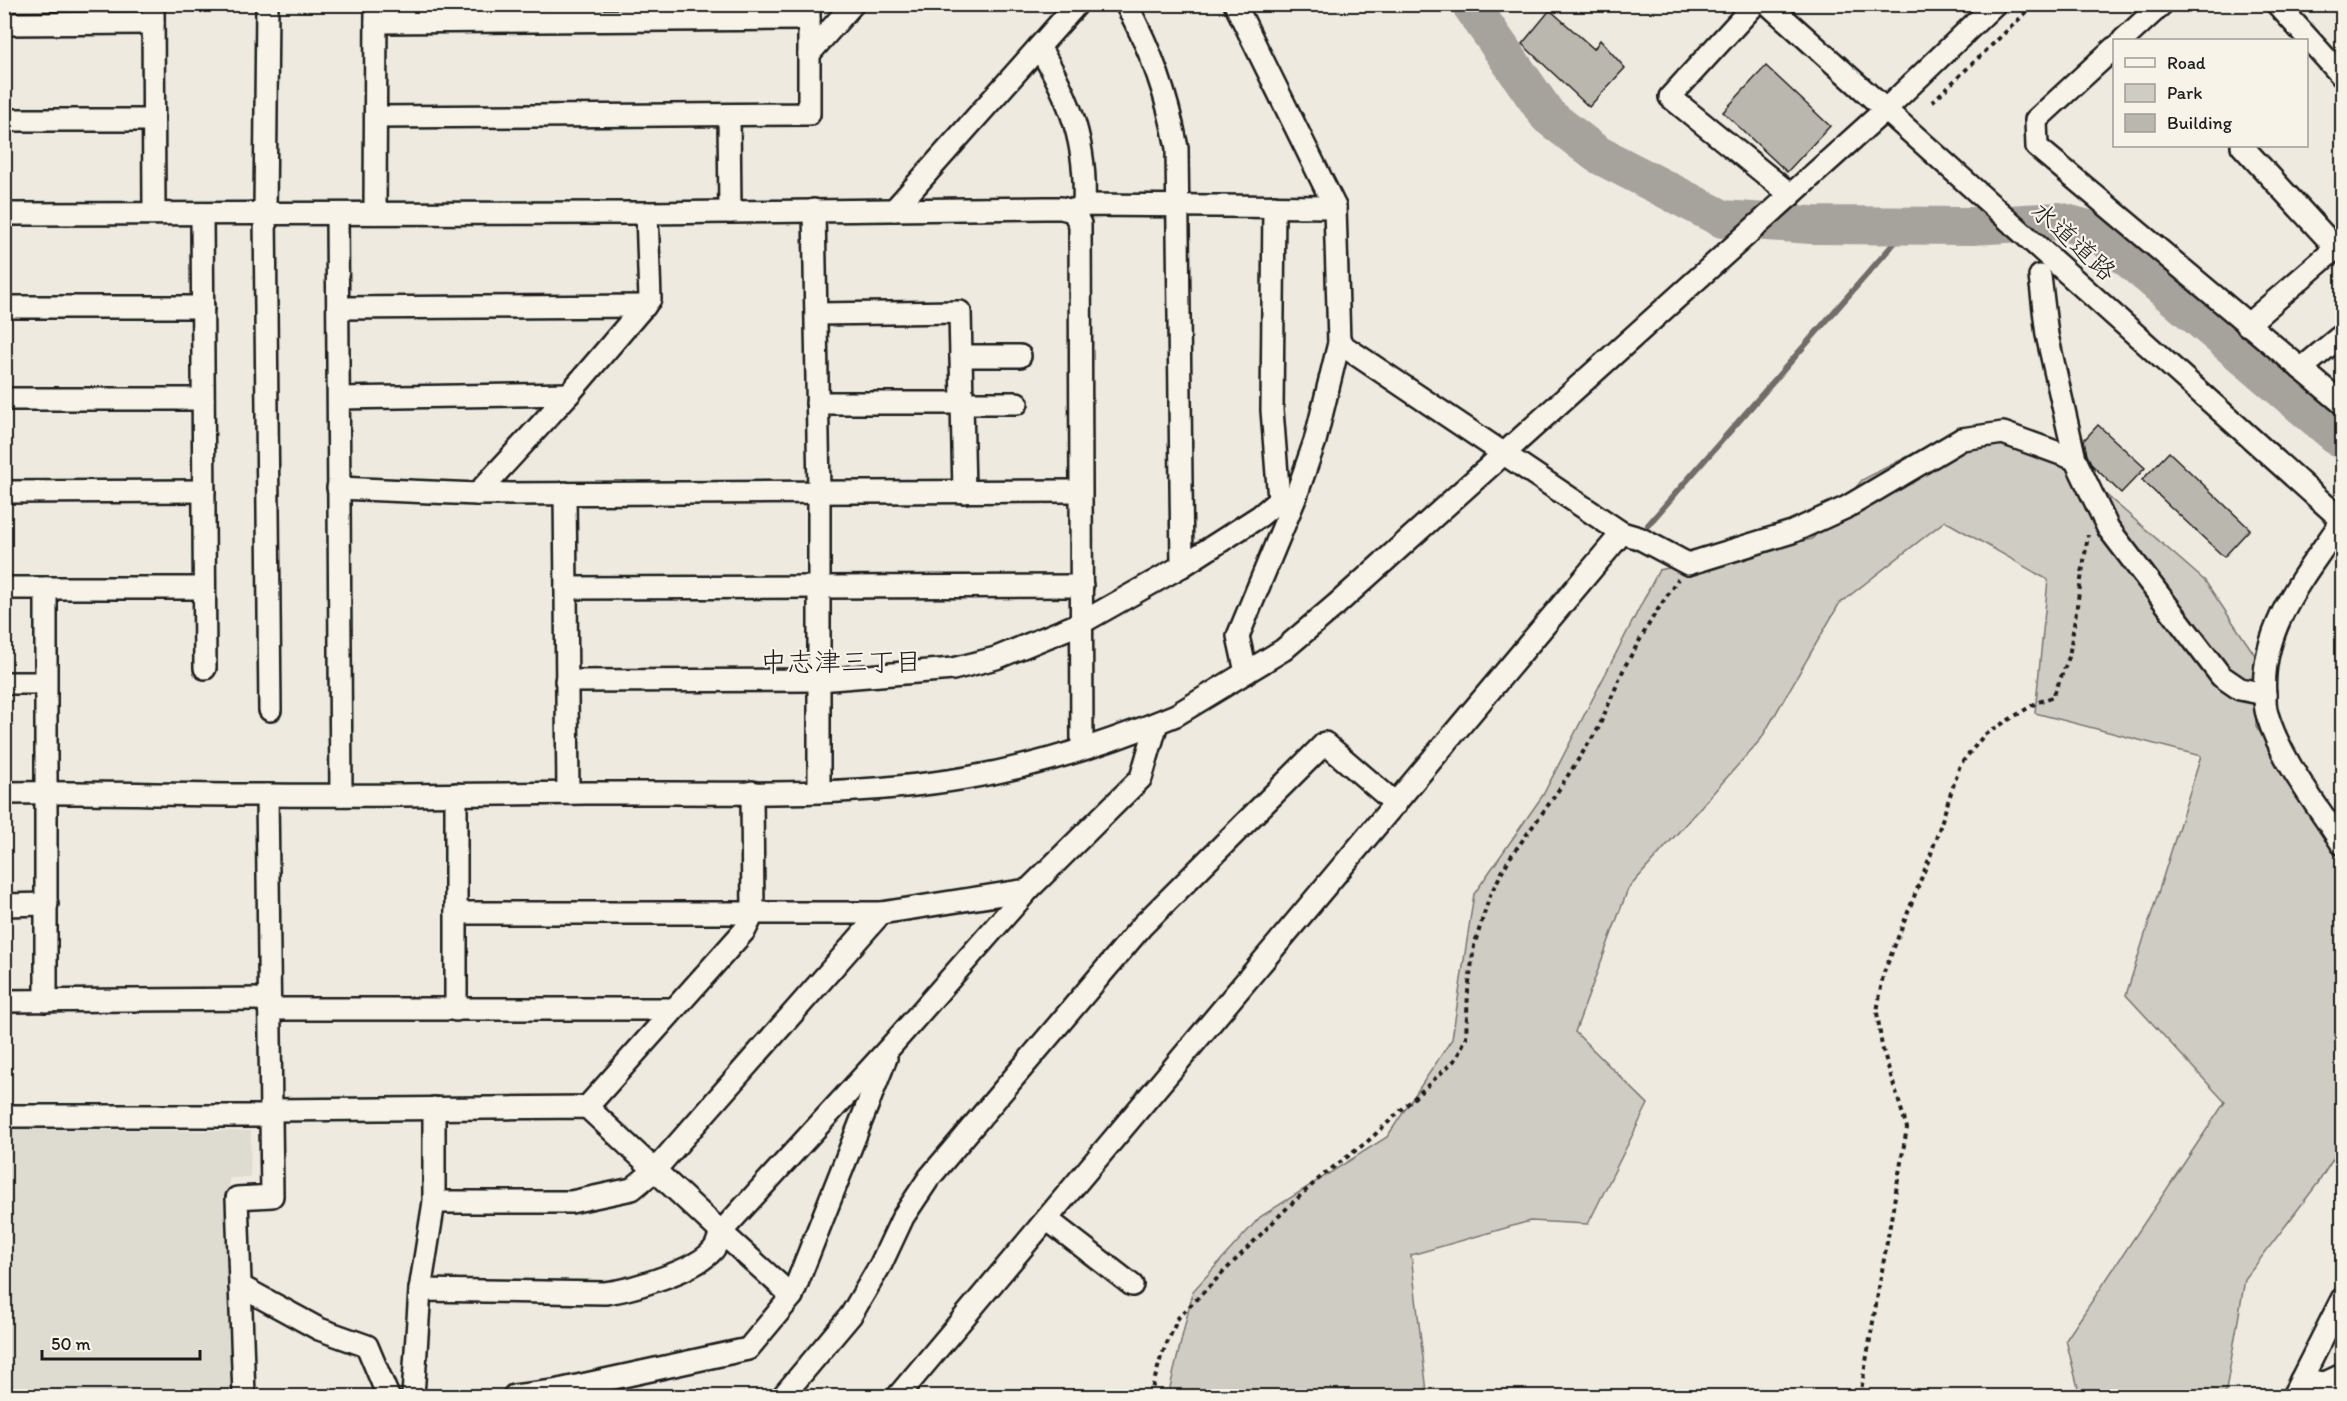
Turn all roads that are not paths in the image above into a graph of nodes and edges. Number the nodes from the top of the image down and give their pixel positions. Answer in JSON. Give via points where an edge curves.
{"nodes":[{"id":1,"x":267,"y":4,"type":"edge"},
{"id":2,"x":853,"y":4,"type":"edge"},
{"id":3,"x":1077,"y":4,"type":"edge"},
{"id":4,"x":1126,"y":4,"type":"edge"},
{"id":5,"x":1235,"y":4,"type":"edge"},
{"id":6,"x":1755,"y":4,"type":"edge"},
{"id":7,"x":1768,"y":4,"type":"edge"},
{"id":8,"x":1995,"y":4,"type":"edge"},
{"id":9,"x":2162,"y":4,"type":"edge"},
{"id":10,"x":2277,"y":4,"type":"edge"},
{"id":11,"x":809,"y":12,"type":"edge"},
{"id":12,"x":376,"y":13,"type":"edge"},
{"id":13,"x":153,"y":14,"type":"edge"},
{"id":14,"x":4,"y":24,"type":"edge"},
{"id":15,"x":2135,"y":37,"type":"edge"},
{"id":16,"x":1039,"y":47,"type":"junction"},
{"id":17,"x":2113,"y":50,"type":"edge"},
{"id":18,"x":808,"y":54,"type":"junction"},
{"id":19,"x":2343,"y":76,"type":"edge"},
{"id":20,"x":1886,"y":109,"type":"junction"},
{"id":21,"x":729,"y":115,"type":"junction"},
{"id":22,"x":376,"y":117,"type":"junction"},
{"id":23,"x":4,"y":120,"type":"edge"},
{"id":24,"x":153,"y":120,"type":"junction"},
{"id":25,"x":2243,"y":147,"type":"edge"},
{"id":26,"x":1791,"y":195,"type":"junction"},
{"id":27,"x":1178,"y":206,"type":"junction"},
{"id":28,"x":1274,"y":206,"type":"junction"},
{"id":29,"x":1335,"y":207,"type":"junction"},
{"id":30,"x":1078,"y":208,"type":"junction"},
{"id":31,"x":814,"y":210,"type":"junction"},
{"id":32,"x":894,"y":210,"type":"junction"},
{"id":33,"x":730,"y":212,"type":"junction"},
{"id":34,"x":154,"y":213,"type":"junction"},
{"id":35,"x":265,"y":213,"type":"junction"},
{"id":36,"x":375,"y":213,"type":"junction"},
{"id":37,"x":647,"y":213,"type":"junction"},
{"id":38,"x":4,"y":214,"type":"edge"},
{"id":39,"x":202,"y":214,"type":"junction"},
{"id":40,"x":338,"y":214,"type":"junction"},
{"id":41,"x":2339,"y":246,"type":"edge"},
{"id":42,"x":2040,"y":276,"type":"dead end"},
{"id":43,"x":645,"y":306,"type":"junction"},
{"id":44,"x":203,"y":307,"type":"junction"},
{"id":45,"x":4,"y":308,"type":"edge"},
{"id":46,"x":339,"y":308,"type":"junction"},
{"id":47,"x":816,"y":314,"type":"junction"},
{"id":48,"x":2247,"y":325,"type":"junction"},
{"id":49,"x":2343,"y":335,"type":"edge"},
{"id":50,"x":1339,"y":342,"type":"junction"},
{"id":51,"x":961,"y":356,"type":"junction"},
{"id":52,"x":1020,"y":356,"type":"dead end"},
{"id":53,"x":2301,"y":369,"type":"junction"},
{"id":54,"x":569,"y":394,"type":"junction"},
{"id":55,"x":2339,"y":397,"type":"edge"},
{"id":56,"x":339,"y":398,"type":"junction"},
{"id":57,"x":4,"y":399,"type":"edge"},
{"id":58,"x":203,"y":399,"type":"junction"},
{"id":59,"x":818,"y":403,"type":"junction"},
{"id":60,"x":1017,"y":403,"type":"dead end"},
{"id":61,"x":962,"y":404,"type":"junction"},
{"id":62,"x":1503,"y":455,"type":"junction"},
{"id":63,"x":2075,"y":459,"type":"junction"},
{"id":64,"x":338,"y":488,"type":"junction"},
{"id":65,"x":204,"y":491,"type":"junction"},
{"id":66,"x":1080,"y":491,"type":"junction"},
{"id":67,"x":4,"y":492,"type":"edge"},
{"id":68,"x":819,"y":492,"type":"junction"},
{"id":69,"x":964,"y":492,"type":"junction"},
{"id":70,"x":565,"y":493,"type":"junction"},
{"id":71,"x":477,"y":494,"type":"junction"},
{"id":72,"x":1288,"y":498,"type":"junction"},
{"id":73,"x":2343,"y":520,"type":"edge"},
{"id":74,"x":1622,"y":533,"type":"junction"},
{"id":75,"x":1182,"y":566,"type":"junction"},
{"id":76,"x":1082,"y":586,"type":"junction"},
{"id":77,"x":820,"y":587,"type":"junction"},
{"id":78,"x":4,"y":588,"type":"edge"},
{"id":79,"x":46,"y":588,"type":"junction"},
{"id":80,"x":204,"y":588,"type":"junction"},
{"id":81,"x":566,"y":588,"type":"junction"},
{"id":82,"x":1081,"y":624,"type":"junction"},
{"id":83,"x":205,"y":668,"type":"dead end"},
{"id":84,"x":1246,"y":672,"type":"junction"},
{"id":85,"x":819,"y":680,"type":"junction"},
{"id":86,"x":566,"y":681,"type":"junction"},
{"id":87,"x":45,"y":682,"type":"junction"},
{"id":88,"x":4,"y":683,"type":"edge"},
{"id":89,"x":2265,"y":694,"type":"junction"},
{"id":90,"x":270,"y":710,"type":"dead end"},
{"id":91,"x":1157,"y":723,"type":"junction"},
{"id":92,"x":1082,"y":749,"type":"junction"},
{"id":93,"x":819,"y":791,"type":"junction"},
{"id":94,"x":46,"y":792,"type":"junction"},
{"id":95,"x":752,"y":792,"type":"junction"},
{"id":96,"x":4,"y":793,"type":"edge"},
{"id":97,"x":568,"y":793,"type":"junction"},
{"id":98,"x":456,"y":794,"type":"junction"},
{"id":99,"x":267,"y":795,"type":"junction"},
{"id":100,"x":341,"y":795,"type":"junction"},
{"id":101,"x":1396,"y":804,"type":"junction"},
{"id":102,"x":2343,"y":844,"type":"edge"},
{"id":103,"x":1029,"y":890,"type":"junction"},
{"id":104,"x":47,"y":904,"type":"junction"},
{"id":105,"x":4,"y":905,"type":"edge"},
{"id":106,"x":456,"y":913,"type":"junction"},
{"id":107,"x":882,"y":913,"type":"junction"},
{"id":108,"x":753,"y":914,"type":"junction"},
{"id":109,"x":46,"y":1000,"type":"junction"},
{"id":110,"x":4,"y":1001,"type":"edge"},
{"id":111,"x":269,"y":1004,"type":"junction"},
{"id":112,"x":456,"y":1010,"type":"junction"},
{"id":113,"x":673,"y":1010,"type":"junction"},
{"id":114,"x":891,"y":1046,"type":"junction"},
{"id":115,"x":587,"y":1107,"type":"junction"},
{"id":116,"x":434,"y":1108,"type":"junction"},
{"id":117,"x":271,"y":1113,"type":"junction"},
{"id":118,"x":4,"y":1116,"type":"edge"},
{"id":119,"x":654,"y":1171,"type":"junction"},
{"id":120,"x":434,"y":1202,"type":"junction"},
{"id":121,"x":1048,"y":1220,"type":"junction"},
{"id":122,"x":721,"y":1232,"type":"junction"},
{"id":123,"x":1132,"y":1285,"type":"dead end"},
{"id":124,"x":240,"y":1286,"type":"junction"},
{"id":125,"x":420,"y":1290,"type":"junction"},
{"id":126,"x":792,"y":1296,"type":"junction"},
{"id":127,"x":2343,"y":1299,"type":"edge"},
{"id":128,"x":2343,"y":1375,"type":"edge"},
{"id":129,"x":2297,"y":1388,"type":"edge"},
{"id":130,"x":244,"y":1396,"type":"edge"},
{"id":131,"x":387,"y":1396,"type":"edge"},
{"id":132,"x":413,"y":1396,"type":"edge"},
{"id":133,"x":514,"y":1396,"type":"edge"},
{"id":134,"x":783,"y":1396,"type":"edge"},
{"id":135,"x":898,"y":1396,"type":"edge"}],
"edges":[{"from":1,"to":35,"type":"street"},
{"from":2,"to":18,"type":"street"},
{"from":3,"to":16,"type":"street"},
{"from":4,"to":27,"type":"street","via":[[1156,64],[1169,105],[1177,148]]},
{"from":5,"to":29,"type":"street"},
{"from":6,"to":26,"type":"street","via":[[1670,97]]},
{"from":7,"to":20,"type":"street","name":"水道道路"},
{"from":8,"to":20,"type":"street"},
{"from":9,"to":15,"type":"street"},
{"from":10,"to":19,"type":"street"},
{"from":11,"to":12,"type":"street"},
{"from":11,"to":18,"type":"street"},
{"from":12,"to":22,"type":"street"},
{"from":13,"to":14,"type":"street"},
{"from":13,"to":24,"type":"street"},
{"from":16,"to":30,"type":"street","via":[[1058,79],[1077,126],[1084,174]]},
{"from":16,"to":32,"type":"street"},
{"from":17,"to":48,"type":"street","via":[[2036,120],[2037,147]]},
{"from":18,"to":21,"type":"street","via":[[809,114]]},
{"from":20,"to":26,"type":"street"},
{"from":20,"to":73,"type":"street","name":"水道道路"},
{"from":21,"to":22,"type":"street"},
{"from":21,"to":33,"type":"street"},
{"from":22,"to":36,"type":"street"},
{"from":23,"to":24,"type":"street"},
{"from":24,"to":34,"type":"street"},
{"from":25,"to":41,"type":"street"},
{"from":26,"to":62,"type":"street"},
{"from":27,"to":28,"type":"street"},
{"from":27,"to":30,"type":"street"},
{"from":27,"to":75,"type":"street"},
{"from":28,"to":29,"type":"street"},
{"from":28,"to":72,"type":"street","via":[[1272,410]]},
{"from":29,"to":50,"type":"street"},
{"from":30,"to":32,"type":"street"},
{"from":30,"to":66,"type":"street"},
{"from":31,"to":32,"type":"street"},
{"from":31,"to":33,"type":"street"},
{"from":31,"to":47,"type":"street"},
{"from":33,"to":37,"type":"street"},
{"from":34,"to":38,"type":"street"},
{"from":34,"to":39,"type":"street"},
{"from":35,"to":39,"type":"street"},
{"from":35,"to":40,"type":"street"},
{"from":35,"to":90,"type":"street"},
{"from":36,"to":37,"type":"street"},
{"from":36,"to":40,"type":"street"},
{"from":37,"to":43,"type":"street","via":[[650,299]]},
{"from":39,"to":44,"type":"street"},
{"from":40,"to":46,"type":"street"},
{"from":41,"to":48,"type":"street"},
{"from":42,"to":63,"type":"street","via":[[2047,334]]},
{"from":43,"to":46,"type":"street"},
{"from":43,"to":54,"type":"street"},
{"from":44,"to":45,"type":"street"},
{"from":44,"to":58,"type":"street"},
{"from":46,"to":56,"type":"street"},
{"from":47,"to":51,"type":"street","via":[[960,312]]},
{"from":47,"to":59,"type":"street"},
{"from":48,"to":53,"type":"street"},
{"from":49,"to":53,"type":"street"},
{"from":50,"to":62,"type":"street"},
{"from":50,"to":72,"type":"street","via":[[1316,441]]},
{"from":51,"to":52,"type":"street"},
{"from":51,"to":61,"type":"street"},
{"from":53,"to":55,"type":"street"},
{"from":54,"to":56,"type":"street"},
{"from":54,"to":71,"type":"street"},
{"from":56,"to":64,"type":"street"},
{"from":57,"to":58,"type":"street"},
{"from":58,"to":65,"type":"street"},
{"from":59,"to":61,"type":"street"},
{"from":59,"to":68,"type":"street"},
{"from":60,"to":61,"type":"street"},
{"from":61,"to":69,"type":"street"},
{"from":62,"to":74,"type":"street"},
{"from":62,"to":84,"type":"street","via":[[1283,650]]},
{"from":63,"to":74,"type":"street","via":[[2003,433],[1962,439],[1847,507],[1792,532],[1688,564]]},
{"from":63,"to":89,"type":"street","via":[[2108,528],[2221,676],[2240,689]]},
{"from":64,"to":71,"type":"street"},
{"from":64,"to":100,"type":"street"},
{"from":65,"to":67,"type":"street"},
{"from":65,"to":80,"type":"street"},
{"from":66,"to":69,"type":"street"},
{"from":66,"to":76,"type":"street"},
{"from":68,"to":69,"type":"street"},
{"from":68,"to":70,"type":"street"},
{"from":68,"to":77,"type":"street"},
{"from":70,"to":71,"type":"street"},
{"from":70,"to":81,"type":"street"},
{"from":72,"to":75,"type":"street"},
{"from":72,"to":84,"type":"street","via":[[1238,636]]},
{"from":73,"to":89,"type":"street","via":[[2283,610],[2272,635],[2263,678]]},
{"from":74,"to":101,"type":"street"},
{"from":75,"to":82,"type":"street"},
{"from":76,"to":77,"type":"street"},
{"from":76,"to":82,"type":"street"},
{"from":77,"to":81,"type":"street"},
{"from":77,"to":85,"type":"street"},
{"from":78,"to":79,"type":"street"},
{"from":79,"to":80,"type":"street"},
{"from":79,"to":87,"type":"street"},
{"from":80,"to":83,"type":"street"},
{"from":81,"to":86,"type":"street"},
{"from":82,"to":85,"type":"street","via":[[996,658],[953,669]]},
{"from":82,"to":92,"type":"street"},
{"from":84,"to":91,"type":"street"},
{"from":85,"to":86,"type":"street"},
{"from":85,"to":93,"type":"street"},
{"from":86,"to":97,"type":"street"},
{"from":87,"to":88,"type":"street"},
{"from":87,"to":94,"type":"street"},
{"from":89,"to":102,"type":"street","via":[[2266,712],[2283,751]]},
{"from":91,"to":92,"type":"street"},
{"from":91,"to":103,"type":"street","via":[[1141,778]]},
{"from":92,"to":93,"type":"street","via":[[967,778],[880,789]]},
{"from":93,"to":95,"type":"street"},
{"from":94,"to":96,"type":"street"},
{"from":94,"to":99,"type":"street"},
{"from":94,"to":104,"type":"street"},
{"from":95,"to":97,"type":"street"},
{"from":95,"to":108,"type":"street"},
{"from":97,"to":98,"type":"street"},
{"from":98,"to":100,"type":"street"},
{"from":98,"to":106,"type":"street"},
{"from":99,"to":100,"type":"street"},
{"from":99,"to":111,"type":"street"},
{"from":101,"to":121,"type":"street"},
{"from":101,"to":134,"type":"street","via":[[1325,743],[1142,926],[929,1178],[903,1217],[851,1315]]},
{"from":103,"to":107,"type":"street"},
{"from":103,"to":114,"type":"street"},
{"from":104,"to":105,"type":"street"},
{"from":104,"to":109,"type":"street"},
{"from":106,"to":108,"type":"street"},
{"from":106,"to":112,"type":"street"},
{"from":107,"to":108,"type":"street"},
{"from":107,"to":119,"type":"street"},
{"from":108,"to":113,"type":"street","via":[[745,930]]},
{"from":109,"to":110,"type":"street"},
{"from":109,"to":111,"type":"street"},
{"from":111,"to":112,"type":"street"},
{"from":111,"to":117,"type":"street"},
{"from":112,"to":113,"type":"street"},
{"from":113,"to":115,"type":"street"},
{"from":114,"to":122,"type":"street"},
{"from":114,"to":126,"type":"street"},
{"from":115,"to":116,"type":"street"},
{"from":115,"to":119,"type":"street"},
{"from":116,"to":117,"type":"street"},
{"from":116,"to":120,"type":"street"},
{"from":117,"to":118,"type":"street"},
{"from":117,"to":124,"type":"street","via":[[272,1196],[237,1198]]},
{"from":119,"to":120,"type":"street","via":[[632,1189],[571,1203]]},
{"from":119,"to":122,"type":"street"},
{"from":120,"to":125,"type":"street"},
{"from":121,"to":123,"type":"street"},
{"from":121,"to":135,"type":"street"},
{"from":122,"to":125,"type":"street","via":[[714,1250],[696,1262],[621,1291]]},
{"from":122,"to":126,"type":"street"},
{"from":124,"to":130,"type":"street"},
{"from":124,"to":131,"type":"street","via":[[319,1329],[367,1346]]},
{"from":125,"to":132,"type":"street"},
{"from":126,"to":133,"type":"street","via":[[748,1349]]},
{"from":127,"to":129,"type":"street"},
{"from":128,"to":129,"type":"street"}]}
